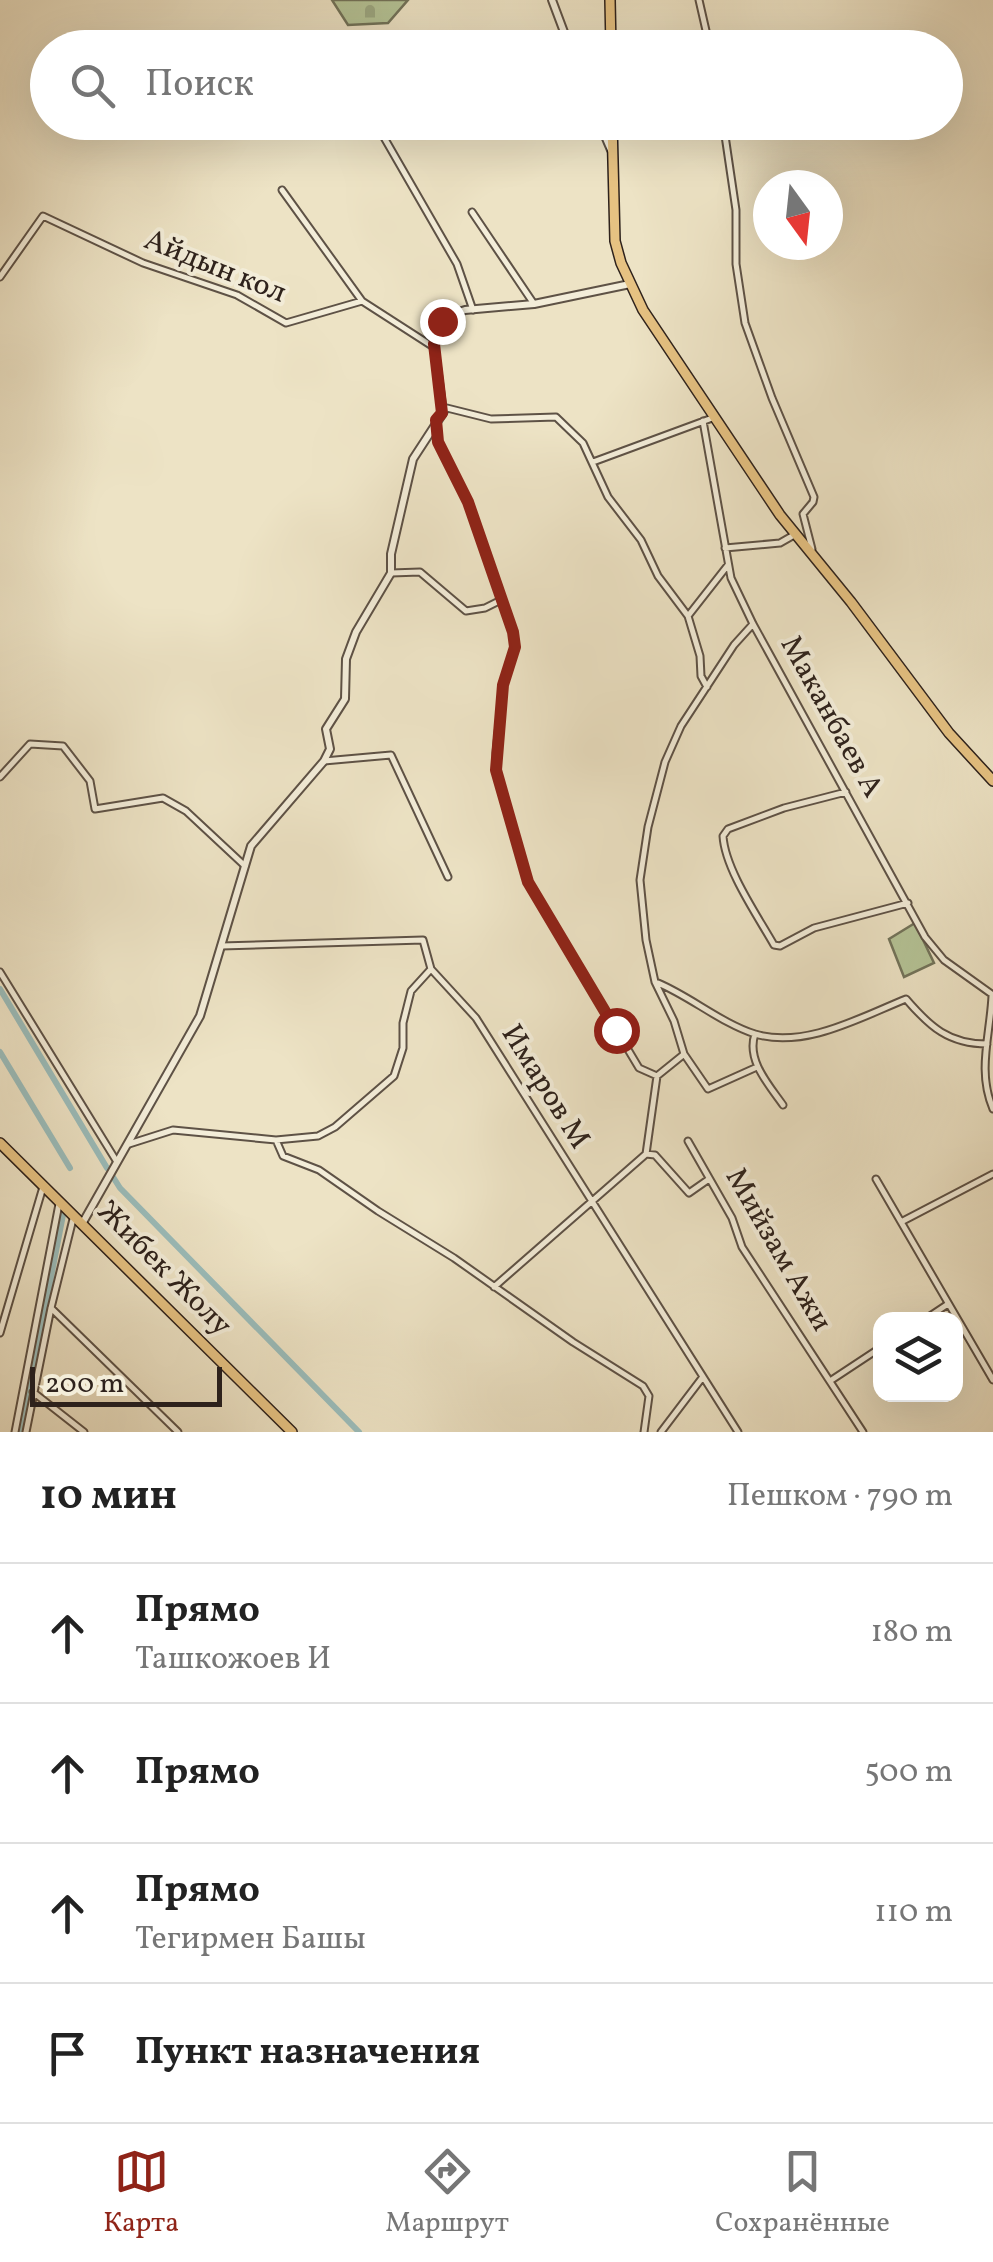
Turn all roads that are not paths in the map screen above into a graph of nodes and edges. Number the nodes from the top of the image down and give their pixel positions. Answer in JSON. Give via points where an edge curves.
{"nodes":[{"id":1,"x":552,"y":0,"type":"edge"},
{"id":2,"x":610,"y":0,"type":"edge"},
{"id":3,"x":699,"y":0,"type":"edge"},
{"id":4,"x":563,"y":30,"type":"edge"},
{"id":5,"x":611,"y":30,"type":"edge"},
{"id":6,"x":706,"y":30,"type":"edge"},
{"id":7,"x":385,"y":140,"type":"edge"},
{"id":8,"x":607,"y":140,"type":"edge"},
{"id":9,"x":612,"y":140,"type":"edge"},
{"id":10,"x":726,"y":140,"type":"edge"},
{"id":11,"x":612,"y":152,"type":"junction"},
{"id":12,"x":282,"y":190,"type":"dead end"},
{"id":13,"x":472,"y":212,"type":"dead end"},
{"id":14,"x":0,"y":276,"type":"edge"},
{"id":15,"x":630,"y":284,"type":"junction"},
{"id":16,"x":362,"y":301,"type":"junction"},
{"id":17,"x":534,"y":304,"type":"junction"},
{"id":18,"x":474,"y":310,"type":"junction"},
{"id":19,"x":435,"y":348,"type":"junction"},
{"id":20,"x":442,"y":413,"type":"junction"},
{"id":21,"x":715,"y":417,"type":"junction"},
{"id":22,"x":436,"y":420,"type":"junction"},
{"id":23,"x":703,"y":421,"type":"junction"},
{"id":24,"x":593,"y":462,"type":"junction"},
{"id":25,"x":796,"y":534,"type":"junction"},
{"id":26,"x":725,"y":548,"type":"junction"},
{"id":27,"x":817,"y":560,"type":"junction"},
{"id":28,"x":728,"y":565,"type":"junction"},
{"id":29,"x":390,"y":573,"type":"junction"},
{"id":30,"x":501,"y":600,"type":"junction"},
{"id":31,"x":688,"y":616,"type":"junction"},
{"id":32,"x":753,"y":624,"type":"junction"},
{"id":33,"x":707,"y":688,"type":"junction"},
{"id":34,"x":324,"y":761,"type":"junction"},
{"id":35,"x":0,"y":777,"type":"edge"},
{"id":36,"x":993,"y":781,"type":"edge"},
{"id":37,"x":846,"y":792,"type":"junction"},
{"id":38,"x":245,"y":866,"type":"junction"},
{"id":39,"x":448,"y":877,"type":"dead end"},
{"id":40,"x":908,"y":903,"type":"junction"},
{"id":41,"x":221,"y":946,"type":"junction"},
{"id":42,"x":431,"y":969,"type":"junction"},
{"id":43,"x":0,"y":972,"type":"edge"},
{"id":44,"x":655,"y":982,"type":"junction"},
{"id":45,"x":993,"y":994,"type":"edge"},
{"id":46,"x":755,"y":1034,"type":"junction"},
{"id":47,"x":988,"y":1044,"type":"junction"},
{"id":48,"x":684,"y":1054,"type":"junction"},
{"id":49,"x":758,"y":1068,"type":"junction"},
{"id":50,"x":658,"y":1076,"type":"junction"},
{"id":51,"x":783,"y":1105,"type":"dead end"},
{"id":52,"x":993,"y":1109,"type":"edge"},
{"id":53,"x":276,"y":1140,"type":"junction"},
{"id":54,"x":688,"y":1141,"type":"dead end"},
{"id":55,"x":0,"y":1144,"type":"edge"},
{"id":56,"x":126,"y":1145,"type":"junction"},
{"id":57,"x":646,"y":1154,"type":"junction"},
{"id":58,"x":117,"y":1162,"type":"junction"},
{"id":59,"x":993,"y":1174,"type":"edge"},
{"id":60,"x":710,"y":1178,"type":"junction"},
{"id":61,"x":876,"y":1178,"type":"dead end"},
{"id":62,"x":44,"y":1184,"type":"junction"},
{"id":63,"x":60,"y":1200,"type":"junction"},
{"id":64,"x":592,"y":1202,"type":"junction"},
{"id":65,"x":74,"y":1215,"type":"junction"},
{"id":66,"x":901,"y":1222,"type":"junction"},
{"id":67,"x":82,"y":1224,"type":"junction"},
{"id":68,"x":494,"y":1288,"type":"junction"},
{"id":69,"x":948,"y":1304,"type":"junction"},
{"id":70,"x":51,"y":1308,"type":"junction"},
{"id":71,"x":936,"y":1312,"type":"edge"},
{"id":72,"x":0,"y":1333,"type":"edge"},
{"id":73,"x":873,"y":1353,"type":"edge"},
{"id":74,"x":702,"y":1378,"type":"junction"},
{"id":75,"x":993,"y":1380,"type":"edge"},
{"id":76,"x":830,"y":1381,"type":"junction"},
{"id":77,"x":33,"y":1392,"type":"junction"},
{"id":78,"x":15,"y":1432,"type":"edge"},
{"id":79,"x":26,"y":1432,"type":"edge"},
{"id":80,"x":84,"y":1432,"type":"edge"},
{"id":81,"x":178,"y":1432,"type":"edge"},
{"id":82,"x":292,"y":1432,"type":"edge"},
{"id":83,"x":644,"y":1432,"type":"edge"},
{"id":84,"x":660,"y":1432,"type":"edge"},
{"id":85,"x":738,"y":1432,"type":"edge"},
{"id":86,"x":862,"y":1432,"type":"edge"}],
"edges":[{"from":1,"to":4,"type":"street"},
{"from":2,"to":5,"type":"main road"},
{"from":3,"to":6,"type":"street"},
{"from":7,"to":18,"type":"street","via":[[457,264]]},
{"from":8,"to":11,"type":"street"},
{"from":9,"to":11,"type":"main road"},
{"from":10,"to":27,"type":"street","via":[[745,324],[814,497],[803,522]]},
{"from":11,"to":15,"type":"main road","via":[[615,241]]},
{"from":12,"to":16,"type":"street"},
{"from":13,"to":17,"type":"street"},
{"from":14,"to":16,"type":"street","name":"Айдын кол","via":[[43,216],[143,264],[237,294],[286,322]]},
{"from":15,"to":17,"type":"street"},
{"from":15,"to":21,"type":"main road"},
{"from":16,"to":19,"type":"street"},
{"from":17,"to":18,"type":"street"},
{"from":18,"to":19,"type":"street","via":[[444,317]]},
{"from":19,"to":20,"type":"street"},
{"from":20,"to":22,"type":"street"},
{"from":20,"to":24,"type":"street","via":[[447,408],[491,419],[556,417]]},
{"from":21,"to":23,"type":"street"},
{"from":21,"to":25,"type":"main road"},
{"from":22,"to":29,"type":"street","via":[[414,459]]},
{"from":22,"to":30,"type":"street","via":[[438,442],[468,502]]},
{"from":23,"to":24,"type":"street"},
{"from":23,"to":26,"type":"street","name":"Маканбаев А"},
{"from":24,"to":31,"type":"street","via":[[608,497]]},
{"from":25,"to":26,"type":"street","via":[[780,543]]},
{"from":25,"to":27,"type":"main road"},
{"from":26,"to":28,"type":"street","name":"Маканбаев А"},
{"from":27,"to":36,"type":"main road"},
{"from":28,"to":31,"type":"street"},
{"from":28,"to":32,"type":"street","name":"Маканбаев А"},
{"from":29,"to":30,"type":"street","via":[[420,572],[466,611]]},
{"from":29,"to":34,"type":"street","via":[[346,659],[346,700],[326,729],[330,749]]},
{"from":30,"to":50,"type":"street","via":[[515,647],[503,685],[496,770],[528,882],[639,1068]]},
{"from":31,"to":33,"type":"street"},
{"from":32,"to":33,"type":"street"},
{"from":32,"to":37,"type":"street","name":"Маканбаев А"},
{"from":33,"to":44,"type":"street","via":[[665,762],[648,827],[640,880]]},
{"from":34,"to":38,"type":"street","via":[[251,846]]},
{"from":34,"to":39,"type":"street","via":[[391,755]]},
{"from":35,"to":38,"type":"street","via":[[30,744],[63,746],[90,781],[95,809],[163,798]]},
{"from":37,"to":40,"type":"street","name":"Маканбаев А"},
{"from":37,"to":40,"type":"street","via":[[728,829],[723,847],[750,904],[780,946],[814,928]]},
{"from":38,"to":41,"type":"street"},
{"from":40,"to":45,"type":"street","name":"Маканбаев А","via":[[944,960]]},
{"from":41,"to":42,"type":"street","name":"Имаров М","via":[[414,938],[428,948]]},
{"from":41,"to":56,"type":"street","via":[[200,1016]]},
{"from":42,"to":53,"type":"street","via":[[406,1007],[394,1076],[326,1132]]},
{"from":42,"to":64,"type":"street","name":"Имаров М","via":[[476,1018]]},
{"from":43,"to":58,"type":"street"},
{"from":44,"to":46,"type":"street"},
{"from":44,"to":48,"type":"street"},
{"from":45,"to":47,"type":"street"},
{"from":46,"to":47,"type":"street","via":[[823,1032],[906,999],[932,1028]]},
{"from":46,"to":49,"type":"street"},
{"from":47,"to":52,"type":"street","via":[[982,1064]]},
{"from":48,"to":49,"type":"street","via":[[708,1089]]},
{"from":48,"to":50,"type":"street"},
{"from":49,"to":51,"type":"street"},
{"from":50,"to":57,"type":"street"},
{"from":53,"to":56,"type":"street","via":[[173,1130]]},
{"from":53,"to":68,"type":"street","via":[[283,1156],[319,1170]]},
{"from":54,"to":60,"type":"street","name":"Мийзам Ажи"},
{"from":55,"to":62,"type":"main road","name":"Жибек Жолу"},
{"from":56,"to":58,"type":"street"},
{"from":57,"to":60,"type":"street","via":[[655,1155],[689,1193]]},
{"from":57,"to":64,"type":"street"},
{"from":58,"to":67,"type":"street"},
{"from":59,"to":66,"type":"street"},
{"from":60,"to":76,"type":"street","name":"Мийзам Ажи","via":[[742,1247]]},
{"from":61,"to":66,"type":"street"},
{"from":62,"to":63,"type":"main road","name":"Жибек Жолу"},
{"from":62,"to":72,"type":"street"},
{"from":63,"to":65,"type":"main road","name":"Жибек Жолу"},
{"from":63,"to":78,"type":"street"},
{"from":64,"to":68,"type":"street"},
{"from":64,"to":74,"type":"street","name":"Имаров М"},
{"from":65,"to":67,"type":"main road","name":"Жибек Жолу"},
{"from":65,"to":70,"type":"street"},
{"from":66,"to":69,"type":"street"},
{"from":67,"to":82,"type":"main road","name":"Жибек Жолу"},
{"from":68,"to":83,"type":"street","via":[[643,1386],[649,1396]]},
{"from":69,"to":71,"type":"street"},
{"from":69,"to":75,"type":"street"},
{"from":70,"to":77,"type":"street"},
{"from":70,"to":81,"type":"street"},
{"from":73,"to":76,"type":"street"},
{"from":74,"to":84,"type":"street"},
{"from":74,"to":85,"type":"street","name":"Имаров М"},
{"from":76,"to":86,"type":"street","name":"Мийзам Ажи"},
{"from":77,"to":79,"type":"street"},
{"from":77,"to":80,"type":"street"}]}
